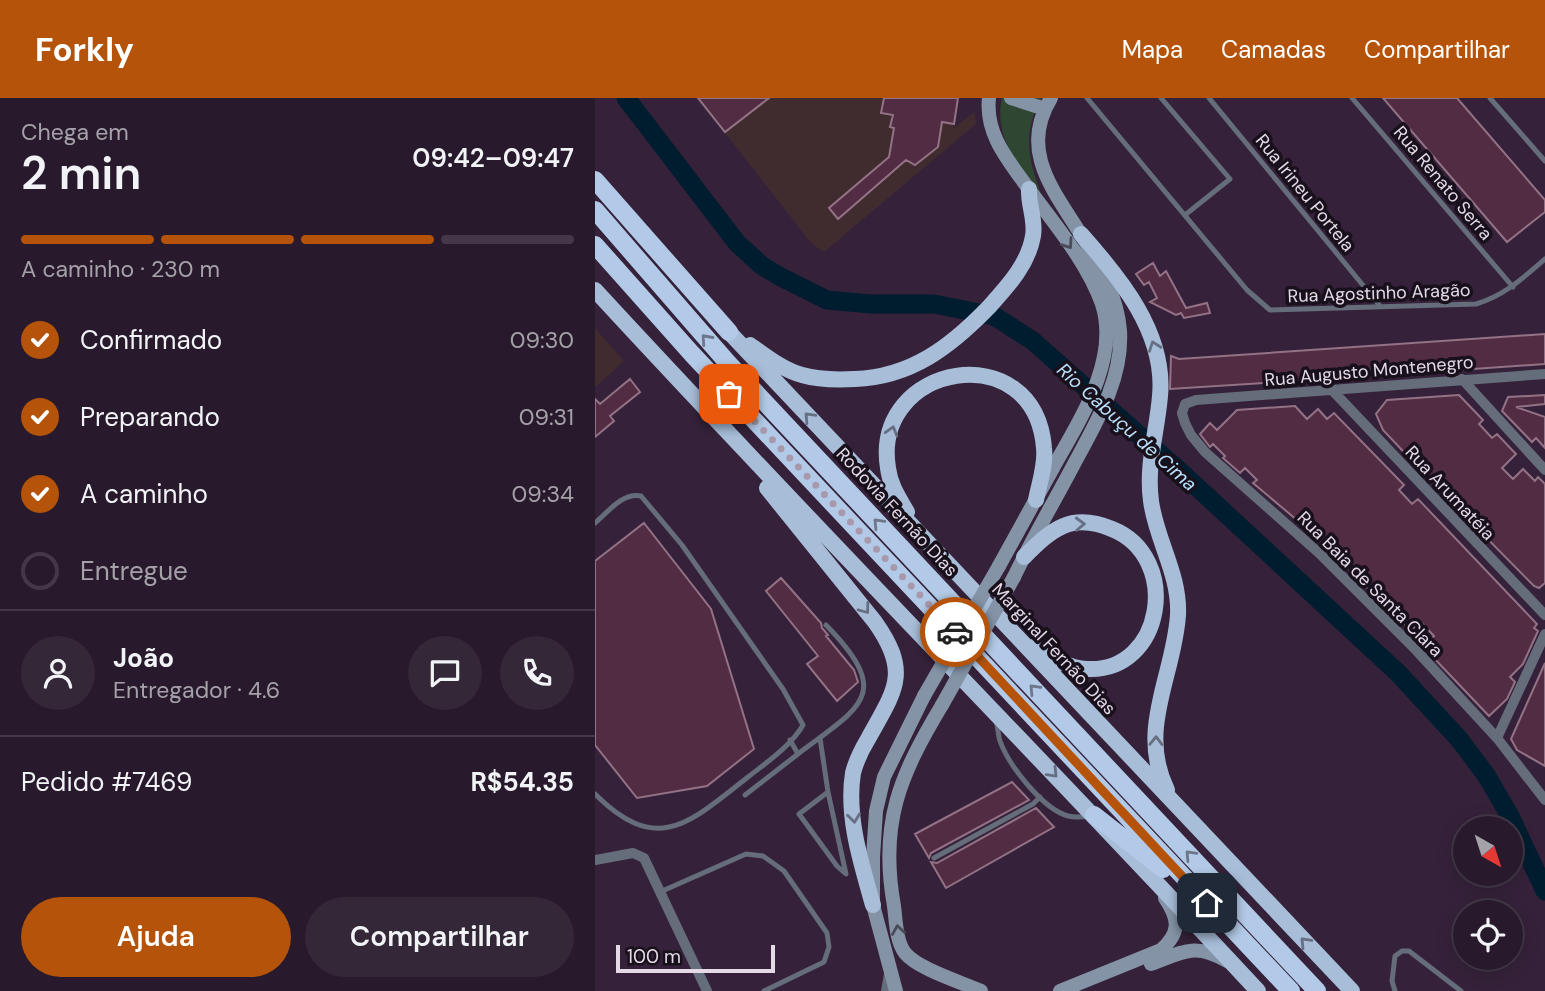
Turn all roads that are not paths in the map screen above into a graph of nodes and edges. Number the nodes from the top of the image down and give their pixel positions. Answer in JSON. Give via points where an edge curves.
{"nodes":[{"id":1,"x":989,"y":98,"type":"edge"},
{"id":2,"x":1011,"y":98,"type":"edge"},
{"id":3,"x":1087,"y":98,"type":"edge"},
{"id":4,"x":1161,"y":98,"type":"edge"},
{"id":5,"x":1209,"y":98,"type":"edge"},
{"id":6,"x":1352,"y":98,"type":"edge"},
{"id":7,"x":1490,"y":98,"type":"edge"},
{"id":8,"x":1048,"y":103,"type":"edge"},
{"id":9,"x":1545,"y":161,"type":"edge"},
{"id":10,"x":595,"y":180,"type":"edge"},
{"id":11,"x":1029,"y":188,"type":"junction"},
{"id":12,"x":595,"y":210,"type":"edge"},
{"id":13,"x":1185,"y":215,"type":"junction"},
{"id":14,"x":1081,"y":234,"type":"junction"},
{"id":15,"x":595,"y":245,"type":"edge"},
{"id":16,"x":1545,"y":259,"type":"edge"},
{"id":17,"x":1513,"y":287,"type":"junction"},
{"id":18,"x":595,"y":290,"type":"edge"},
{"id":19,"x":1380,"y":306,"type":"junction"},
{"id":20,"x":729,"y":332,"type":"junction"},
{"id":21,"x":1545,"y":374,"type":"edge"},
{"id":22,"x":1462,"y":379,"type":"junction"},
{"id":23,"x":1333,"y":391,"type":"junction"},
{"id":24,"x":1196,"y":400,"type":"joint"},
{"id":25,"x":751,"y":458,"type":"junction"},
{"id":26,"x":1545,"y":470,"type":"edge"},
{"id":27,"x":1036,"y":500,"type":"junction"},
{"id":28,"x":595,"y":523,"type":"edge"},
{"id":29,"x":923,"y":538,"type":"junction"},
{"id":30,"x":1024,"y":557,"type":"junction"},
{"id":31,"x":1545,"y":615,"type":"edge"},
{"id":32,"x":826,"y":625,"type":"dead end"},
{"id":33,"x":1545,"y":634,"type":"edge"},
{"id":34,"x":1016,"y":637,"type":"junction"},
{"id":35,"x":995,"y":713,"type":"junction"},
{"id":36,"x":820,"y":738,"type":"junction"},
{"id":37,"x":1497,"y":738,"type":"junction"},
{"id":38,"x":790,"y":740,"type":"junction"},
{"id":39,"x":798,"y":754,"type":"junction"},
{"id":40,"x":1541,"y":790,"type":"edge"},
{"id":41,"x":828,"y":792,"type":"junction"},
{"id":42,"x":595,"y":794,"type":"edge"},
{"id":43,"x":745,"y":795,"type":"dead end"},
{"id":44,"x":1040,"y":797,"type":"junction"},
{"id":45,"x":1545,"y":800,"type":"edge"},
{"id":46,"x":1175,"y":805,"type":"junction"},
{"id":47,"x":1094,"y":815,"type":"junction"},
{"id":48,"x":934,"y":858,"type":"dead end"},
{"id":49,"x":595,"y":860,"type":"edge"},
{"id":50,"x":1153,"y":880,"type":"junction"},
{"id":51,"x":660,"y":892,"type":"junction"},
{"id":52,"x":1207,"y":903,"type":"junction"},
{"id":53,"x":873,"y":905,"type":"junction"},
{"id":54,"x":1234,"y":965,"type":"junction"},
{"id":55,"x":890,"y":974,"type":"junction"},
{"id":56,"x":943,"y":974,"type":"junction"},
{"id":57,"x":707,"y":991,"type":"edge"},
{"id":58,"x":764,"y":991,"type":"edge"},
{"id":59,"x":887,"y":991,"type":"edge"},
{"id":60,"x":896,"y":991,"type":"edge"},
{"id":61,"x":951,"y":991,"type":"edge"},
{"id":62,"x":981,"y":991,"type":"edge"},
{"id":63,"x":1060,"y":991,"type":"edge"},
{"id":64,"x":1081,"y":991,"type":"edge"},
{"id":65,"x":1258,"y":991,"type":"edge"},
{"id":66,"x":1290,"y":991,"type":"edge"},
{"id":67,"x":1317,"y":991,"type":"edge"},
{"id":68,"x":1352,"y":991,"type":"edge"},
{"id":69,"x":1395,"y":991,"type":"edge"},
{"id":70,"x":1461,"y":991,"type":"edge"}],
"edges":[{"from":1,"to":11,"type":"main road","via":[[994,136]]},
{"from":2,"to":8,"type":"main road"},
{"from":3,"to":13,"type":"lane","name":"Rua Agostinho Aragão"},
{"from":4,"to":13,"type":"lane","via":[[1230,179]]},
{"from":5,"to":19,"type":"lane","name":"Rua Irineu Portela"},
{"from":6,"to":17,"type":"lane","name":"Rua Renato Serra"},
{"from":7,"to":9,"type":"lane"},
{"from":8,"to":14,"type":"main road","via":[[1038,148],[1058,202]]},
{"from":10,"to":20,"type":"highway"},
{"from":11,"to":20,"type":"highway","via":[[1035,223],[1019,271],[963,334],[903,371],[831,380],[800,374]]},
{"from":11,"to":27,"type":"main road","one_way":true,"via":[[1088,274],[1103,307],[1105,342],[1082,416]]},
{"from":67,"to":12,"type":"highway","name":"Rodovia Fernão Dias","one_way":true,"via":[[727,362]]},
{"from":13,"to":19,"type":"lane","name":"Rua Agostinho Aragão","via":[[1247,290],[1271,310]]},
{"from":14,"to":30,"type":"main road","via":[[1119,318],[1120,355],[1093,428]]},
{"from":46,"to":14,"type":"highway","one_way":true,"via":[[1160,775],[1155,744],[1177,602],[1149,480],[1160,369],[1150,335],[1123,285]]},
{"from":15,"to":52,"type":"highway"},
{"from":16,"to":17,"type":"lane","name":"Rua Agostinho Aragão"},
{"from":17,"to":19,"type":"lane","name":"Rua Agostinho Aragão","via":[[1476,304]]},
{"from":18,"to":25,"type":"highway"},
{"from":29,"to":20,"type":"highway","name":"Marginal Fernão Dias","one_way":true},
{"from":21,"to":22,"type":"street","name":"Rua Augusto Montenegro"},
{"from":22,"to":23,"type":"street","name":"Rua Augusto Montenegro"},
{"from":22,"to":26,"type":"street"},
{"from":23,"to":24,"type":"street","name":"Rua Augusto Montenegro"},
{"from":23,"to":31,"type":"street","name":"Rua Arumatéia"},
{"from":24,"to":37,"type":"street","name":"Rua Baia de Santa Clara","via":[[1185,404],[1183,417],[1205,452],[1319,552]]},
{"from":25,"to":35,"type":"highway"},
{"from":25,"to":53,"type":"highway","one_way":true,"via":[[755,472],[875,622],[896,662],[893,693],[858,758],[851,792],[860,858]]},
{"from":29,"to":27,"type":"highway","one_way":true,"via":[[889,476],[890,433],[918,391],[946,376],[995,378],[1024,398],[1042,432]]},
{"from":27,"to":53,"type":"main road","bridge":true,"via":[[924,696],[884,777],[876,811]]},
{"from":28,"to":38,"type":"lane","via":[[626,497],[641,496],[682,545],[801,719],[802,728]]},
{"from":29,"to":34,"type":"highway","name":"Marginal Fernão Dias"},
{"from":30,"to":34,"type":"highway","one_way":true,"via":[[1058,527],[1102,524],[1119,531],[1141,551],[1155,577],[1157,599],[1146,636],[1114,664],[1087,669],[1071,666]]},
{"from":56,"to":30,"type":"main road","one_way":true,"bridge":true,"via":[[910,958],[900,943],[889,877],[893,812],[917,746]]},
{"from":32,"to":36,"type":"lane","via":[[856,661],[865,680],[855,708]]},
{"from":33,"to":37,"type":"street"},
{"from":34,"to":46,"type":"highway","name":"Marginal Fernão Dias"},
{"from":35,"to":44,"type":"lane","via":[[1000,741],[1011,763]]},
{"from":35,"to":47,"type":"highway","one_way":true},
{"from":36,"to":39,"type":"lane"},
{"from":36,"to":41,"type":"lane"},
{"from":37,"to":40,"type":"street","name":"Rua Baia de Santa Clara"},
{"from":38,"to":39,"type":"lane"},
{"from":38,"to":42,"type":"lane","via":[[697,816],[677,826],[639,826],[612,811]]},
{"from":39,"to":43,"type":"lane"},
{"from":40,"to":45,"type":"street","name":"Rua Baia de Santa Clara"},
{"from":41,"to":41,"type":"lane","via":[[799,814],[846,874]]},
{"from":44,"to":47,"type":"lane","via":[[1066,816]]},
{"from":44,"to":48,"type":"lane"},
{"from":68,"to":46,"type":"highway","name":"Marginal Fernão Dias","one_way":true},
{"from":47,"to":50,"type":"highway"},
{"from":47,"to":52,"type":"highway"},
{"from":49,"to":51,"type":"street","via":[[633,853],[642,856]]},
{"from":50,"to":54,"type":"highway"},
{"from":50,"to":63,"type":"main road","via":[[1175,913],[1176,929],[1170,941],[1151,955]]},
{"from":51,"to":57,"type":"street"},
{"from":51,"to":58,"type":"lane","via":[[746,854],[763,856],[784,871],[827,933],[828,947],[824,962]]},
{"from":52,"to":66,"type":"highway"},
{"from":53,"to":55,"type":"main road"},
{"from":54,"to":64,"type":"main road","via":[[1196,949]]},
{"from":54,"to":65,"type":"highway"},
{"from":55,"to":59,"type":"street"},
{"from":55,"to":60,"type":"main road"},
{"from":56,"to":61,"type":"main road"},
{"from":56,"to":62,"type":"main road"},
{"from":69,"to":70,"type":"lane","via":[[1395,956],[1409,951]]}]}
